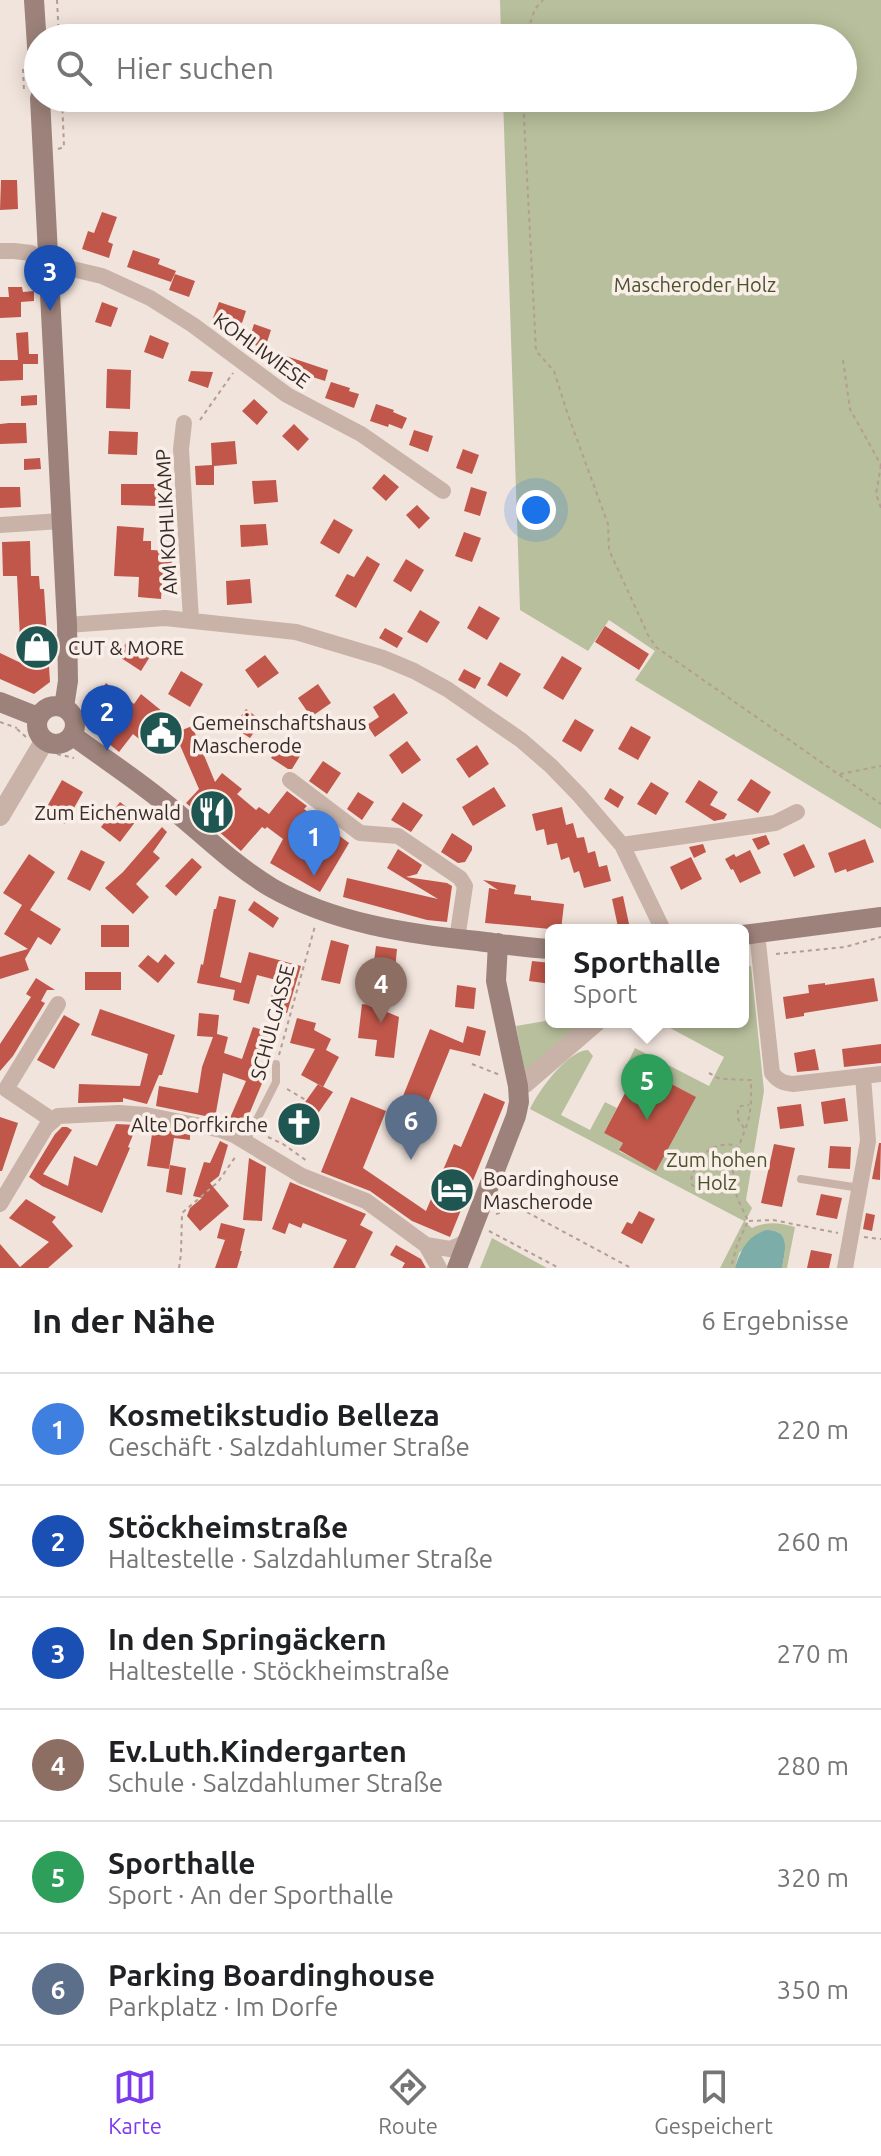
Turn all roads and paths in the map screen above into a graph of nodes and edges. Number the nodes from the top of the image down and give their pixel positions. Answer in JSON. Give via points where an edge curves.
{"nodes":[{"id":1,"x":34,"y":0,"type":"edge"},
{"id":2,"x":57,"y":0,"type":"edge"},
{"id":3,"x":543,"y":0,"type":"edge"},
{"id":4,"x":32,"y":24,"type":"edge"},
{"id":5,"x":58,"y":24,"type":"edge"},
{"id":6,"x":530,"y":24,"type":"edge"},
{"id":7,"x":35,"y":112,"type":"edge"},
{"id":8,"x":63,"y":112,"type":"edge"},
{"id":9,"x":524,"y":112,"type":"edge"},
{"id":10,"x":42,"y":153,"type":"junction"},
{"id":11,"x":0,"y":251,"type":"edge"},
{"id":12,"x":47,"y":263,"type":"junction"},
{"id":13,"x":843,"y":360,"type":"dead end"},
{"id":14,"x":241,"y":362,"type":"junction"},
{"id":15,"x":184,"y":423,"type":"joint"},
{"id":16,"x":881,"y":464,"type":"edge"},
{"id":17,"x":443,"y":491,"type":"dead end"},
{"id":18,"x":881,"y":508,"type":"edge"},
{"id":19,"x":61,"y":521,"type":"junction"},
{"id":20,"x":0,"y":525,"type":"edge"},
{"id":21,"x":191,"y":620,"type":"junction"},
{"id":22,"x":67,"y":625,"type":"junction"},
{"id":23,"x":0,"y":702,"type":"edge"},
{"id":24,"x":64,"y":707,"type":"junction"},
{"id":25,"x":38,"y":717,"type":"junction"},
{"id":26,"x":72,"y":735,"type":"junction"},
{"id":27,"x":45,"y":740,"type":"junction"},
{"id":28,"x":881,"y":766,"type":"edge"},
{"id":29,"x":838,"y":774,"type":"junction"},
{"id":30,"x":290,"y":780,"type":"dead end"},
{"id":31,"x":881,"y":804,"type":"edge"},
{"id":32,"x":797,"y":812,"type":"dead end"},
{"id":33,"x":0,"y":816,"type":"edge"},
{"id":34,"x":622,"y":845,"type":"junction"},
{"id":35,"x":329,"y":914,"type":"junction"},
{"id":36,"x":881,"y":917,"type":"edge"},
{"id":37,"x":660,"y":924,"type":"edge"},
{"id":38,"x":750,"y":934,"type":"edge"},
{"id":39,"x":881,"y":937,"type":"edge"},
{"id":40,"x":457,"y":939,"type":"junction"},
{"id":41,"x":498,"y":943,"type":"junction"},
{"id":42,"x":545,"y":948,"type":"edge"},
{"id":43,"x":760,"y":956,"type":"junction"},
{"id":44,"x":58,"y":1004,"type":"dead end"},
{"id":45,"x":589,"y":1028,"type":"edge"},
{"id":46,"x":276,"y":1064,"type":"joint"},
{"id":47,"x":472,"y":1064,"type":"dead end"},
{"id":48,"x":709,"y":1073,"type":"dead end"},
{"id":49,"x":881,"y":1074,"type":"edge"},
{"id":50,"x":863,"y":1076,"type":"junction"},
{"id":51,"x":517,"y":1081,"type":"junction"},
{"id":52,"x":276,"y":1082,"type":"junction"},
{"id":53,"x":306,"y":1100,"type":"dead end"},
{"id":54,"x":750,"y":1105,"type":"junction"},
{"id":55,"x":52,"y":1120,"type":"junction"},
{"id":56,"x":745,"y":1128,"type":"junction"},
{"id":57,"x":253,"y":1137,"type":"junction"},
{"id":58,"x":738,"y":1145,"type":"junction"},
{"id":59,"x":309,"y":1162,"type":"dead end"},
{"id":60,"x":801,"y":1179,"type":"dead end"},
{"id":61,"x":734,"y":1183,"type":"junction"},
{"id":62,"x":861,"y":1188,"type":"junction"},
{"id":63,"x":0,"y":1204,"type":"edge"},
{"id":64,"x":748,"y":1221,"type":"junction"},
{"id":65,"x":475,"y":1224,"type":"junction"},
{"id":66,"x":845,"y":1234,"type":"dead end"},
{"id":67,"x":857,"y":1236,"type":"dead end"},
{"id":68,"x":881,"y":1239,"type":"edge"},
{"id":69,"x":426,"y":1245,"type":"junction"},
{"id":70,"x":179,"y":1268,"type":"edge"},
{"id":71,"x":439,"y":1268,"type":"edge"},
{"id":72,"x":457,"y":1268,"type":"edge"},
{"id":73,"x":559,"y":1268,"type":"edge"},
{"id":74,"x":631,"y":1268,"type":"edge"},
{"id":75,"x":731,"y":1268,"type":"edge"},
{"id":76,"x":845,"y":1268,"type":"edge"}],
"edges":[{"from":1,"to":4,"type":"main road"},
{"from":2,"to":5,"type":"path"},
{"from":3,"to":6,"type":"path"},
{"from":7,"to":10,"type":"main road"},
{"from":8,"to":10,"type":"path","via":[[64,147]]},
{"from":9,"to":29,"type":"path","via":[[536,351],[554,371],[608,524],[609,550],[648,635],[656,647]]},
{"from":10,"to":12,"type":"main road"},
{"from":11,"to":12,"type":"street","name":"KOHLIWIESE","via":[[31,253]]},
{"from":12,"to":14,"type":"street","name":"KOHLIWIESE","via":[[102,276],[150,298]]},
{"from":12,"to":19,"type":"main road"},
{"from":13,"to":16,"type":"path","via":[[850,409]]},
{"from":14,"to":15,"type":"path","via":[[199,421]]},
{"from":14,"to":17,"type":"street","name":"KOHLIWIESE"},
{"from":15,"to":21,"type":"street","name":"AM KOHLIKAMP"},
{"from":16,"to":18,"type":"path","via":[[876,494]]},
{"from":19,"to":20,"type":"street"},
{"from":19,"to":22,"type":"main road"},
{"from":21,"to":22,"type":"street","name":"AM KOHLIKAMP"},
{"from":21,"to":34,"type":"street","name":"AM KOHLIKAMP","via":[[296,632],[414,671],[521,740]]},
{"from":22,"to":24,"type":"main road"},
{"from":23,"to":25,"type":"main road"},
{"from":24,"to":25,"type":"main road","via":[[47,708]]},
{"from":24,"to":26,"type":"main road","via":[[75,723]]},
{"from":25,"to":27,"type":"main road"},
{"from":26,"to":27,"type":"main road","via":[[60,744]]},
{"from":26,"to":35,"type":"main road","via":[[257,878]]},
{"from":27,"to":33,"type":"street"},
{"from":28,"to":29,"type":"path"},
{"from":29,"to":31,"type":"path"},
{"from":30,"to":40,"type":"street","via":[[360,833],[398,836],[460,878],[465,886]]},
{"from":32,"to":34,"type":"street","via":[[775,823]]},
{"from":34,"to":37,"type":"street","name":"AM KOHLIKAMP"},
{"from":35,"to":40,"type":"main road"},
{"from":35,"to":46,"type":"path","name":"SCHULGASSE","via":[[315,925]]},
{"from":36,"to":38,"type":"main road"},
{"from":38,"to":43,"type":"street"},
{"from":39,"to":43,"type":"path","via":[[845,947]]},
{"from":40,"to":41,"type":"main road"},
{"from":41,"to":42,"type":"main road"},
{"from":41,"to":51,"type":"main road","via":[[496,981]]},
{"from":43,"to":50,"type":"street","via":[[776,1079],[793,1084]]},
{"from":44,"to":55,"type":"street","via":[[6,1089]]},
{"from":45,"to":51,"type":"street","via":[[525,1083]]},
{"from":46,"to":52,"type":"lane","name":"SCHULGASSE"},
{"from":47,"to":51,"type":"path"},
{"from":48,"to":54,"type":"path","via":[[720,1079],[751,1080]]},
{"from":49,"to":50,"type":"street"},
{"from":50,"to":62,"type":"street","via":[[868,1141]]},
{"from":51,"to":65,"type":"main road","via":[[516,1116]]},
{"from":52,"to":53,"type":"path"},
{"from":52,"to":57,"type":"lane","name":"SCHULGASSE"},
{"from":54,"to":56,"type":"path"},
{"from":54,"to":56,"type":"path","via":[[738,1108]]},
{"from":55,"to":57,"type":"street","via":[[67,1114],[146,1115]]},
{"from":55,"to":63,"type":"street"},
{"from":56,"to":58,"type":"path"},
{"from":57,"to":59,"type":"path","via":[[283,1144]]},
{"from":57,"to":69,"type":"street","via":[[302,1176],[366,1201]]},
{"from":57,"to":70,"type":"path","via":[[218,1182],[182,1213]]},
{"from":58,"to":61,"type":"path"},
{"from":58,"to":61,"type":"path","via":[[709,1149],[691,1178],[702,1190]]},
{"from":60,"to":62,"type":"lane"},
{"from":61,"to":64,"type":"path"},
{"from":62,"to":76,"type":"street"},
{"from":64,"to":66,"type":"path","via":[[773,1220]]},
{"from":64,"to":75,"type":"path"},
{"from":65,"to":69,"type":"street","via":[[460,1245]]},
{"from":65,"to":72,"type":"main road"},
{"from":65,"to":73,"type":"path"},
{"from":65,"to":74,"type":"path","via":[[492,1214],[523,1210]]},
{"from":67,"to":68,"type":"path"},
{"from":69,"to":71,"type":"street"}]}
